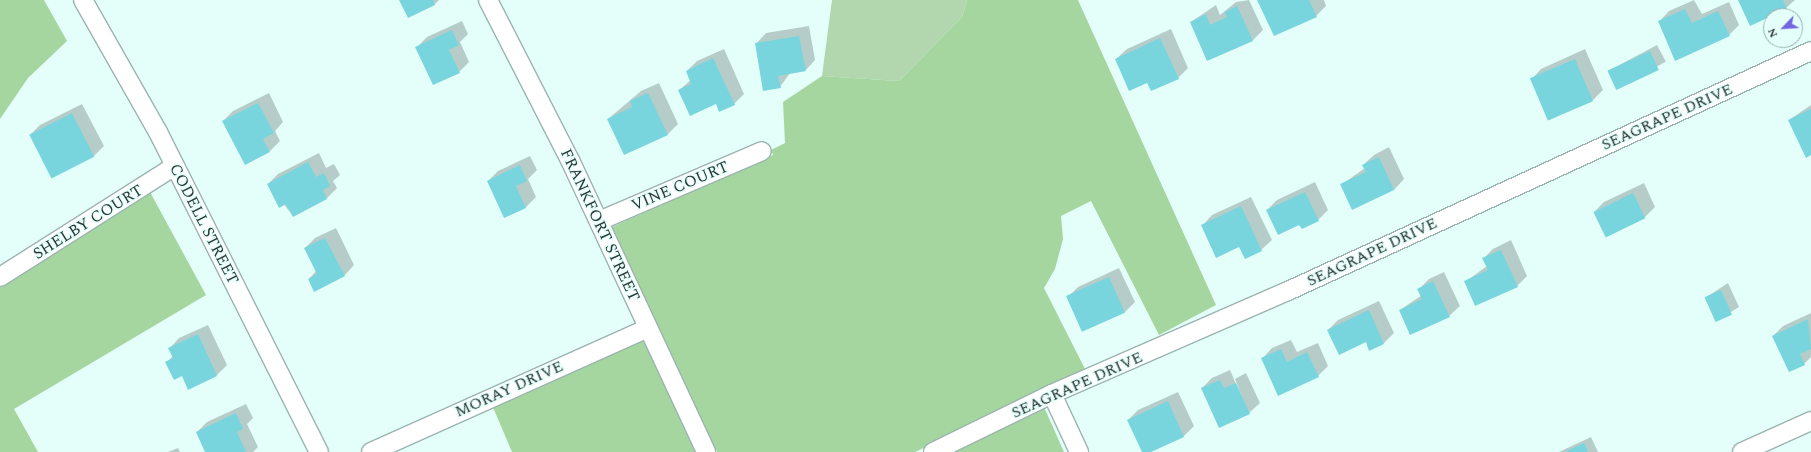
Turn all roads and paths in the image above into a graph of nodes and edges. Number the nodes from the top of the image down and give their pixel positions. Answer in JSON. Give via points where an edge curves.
{"nodes":[{"id":1,"x":82,"y":0,"type":"edge"},
{"id":2,"x":488,"y":0,"type":"edge"},
{"id":3,"x":1811,"y":51,"type":"edge"},
{"id":4,"x":762,"y":151,"type":"dead end"},
{"id":5,"x":175,"y":166,"type":"junction"},
{"id":6,"x":599,"y":221,"type":"junction"},
{"id":7,"x":0,"y":277,"type":"edge"},
{"id":8,"x":648,"y":328,"type":"junction"},
{"id":9,"x":1052,"y":394,"type":"junction"},
{"id":10,"x":1811,"y":421,"type":"edge"},
{"id":11,"x":319,"y":452,"type":"edge"},
{"id":12,"x":371,"y":452,"type":"edge"},
{"id":13,"x":706,"y":452,"type":"edge"},
{"id":14,"x":933,"y":452,"type":"edge"},
{"id":15,"x":1079,"y":452,"type":"edge"},
{"id":16,"x":1742,"y":452,"type":"edge"}],
"edges":[{"from":1,"to":5,"type":"street","name":"CODELL STREET"},
{"from":2,"to":6,"type":"street","name":"FRANKFORT STREET"},
{"from":3,"to":9,"type":"street","name":"SEAGRAPE DRIVE","via":[[1288,291]]},
{"from":4,"to":6,"type":"street","name":"VINE COURT"},
{"from":5,"to":7,"type":"street","name":"SHELBY COURT"},
{"from":5,"to":11,"type":"street","name":"CODELL STREET"},
{"from":6,"to":8,"type":"street","name":"FRANKFORT STREET"},
{"from":8,"to":12,"type":"street","name":"MORAY DRIVE"},
{"from":8,"to":13,"type":"street","name":"FRANKFORT STREET"},
{"from":9,"to":14,"type":"street","name":"SEAGRAPE DRIVE"},
{"from":9,"to":15,"type":"street"},
{"from":10,"to":16,"type":"street"}]}
